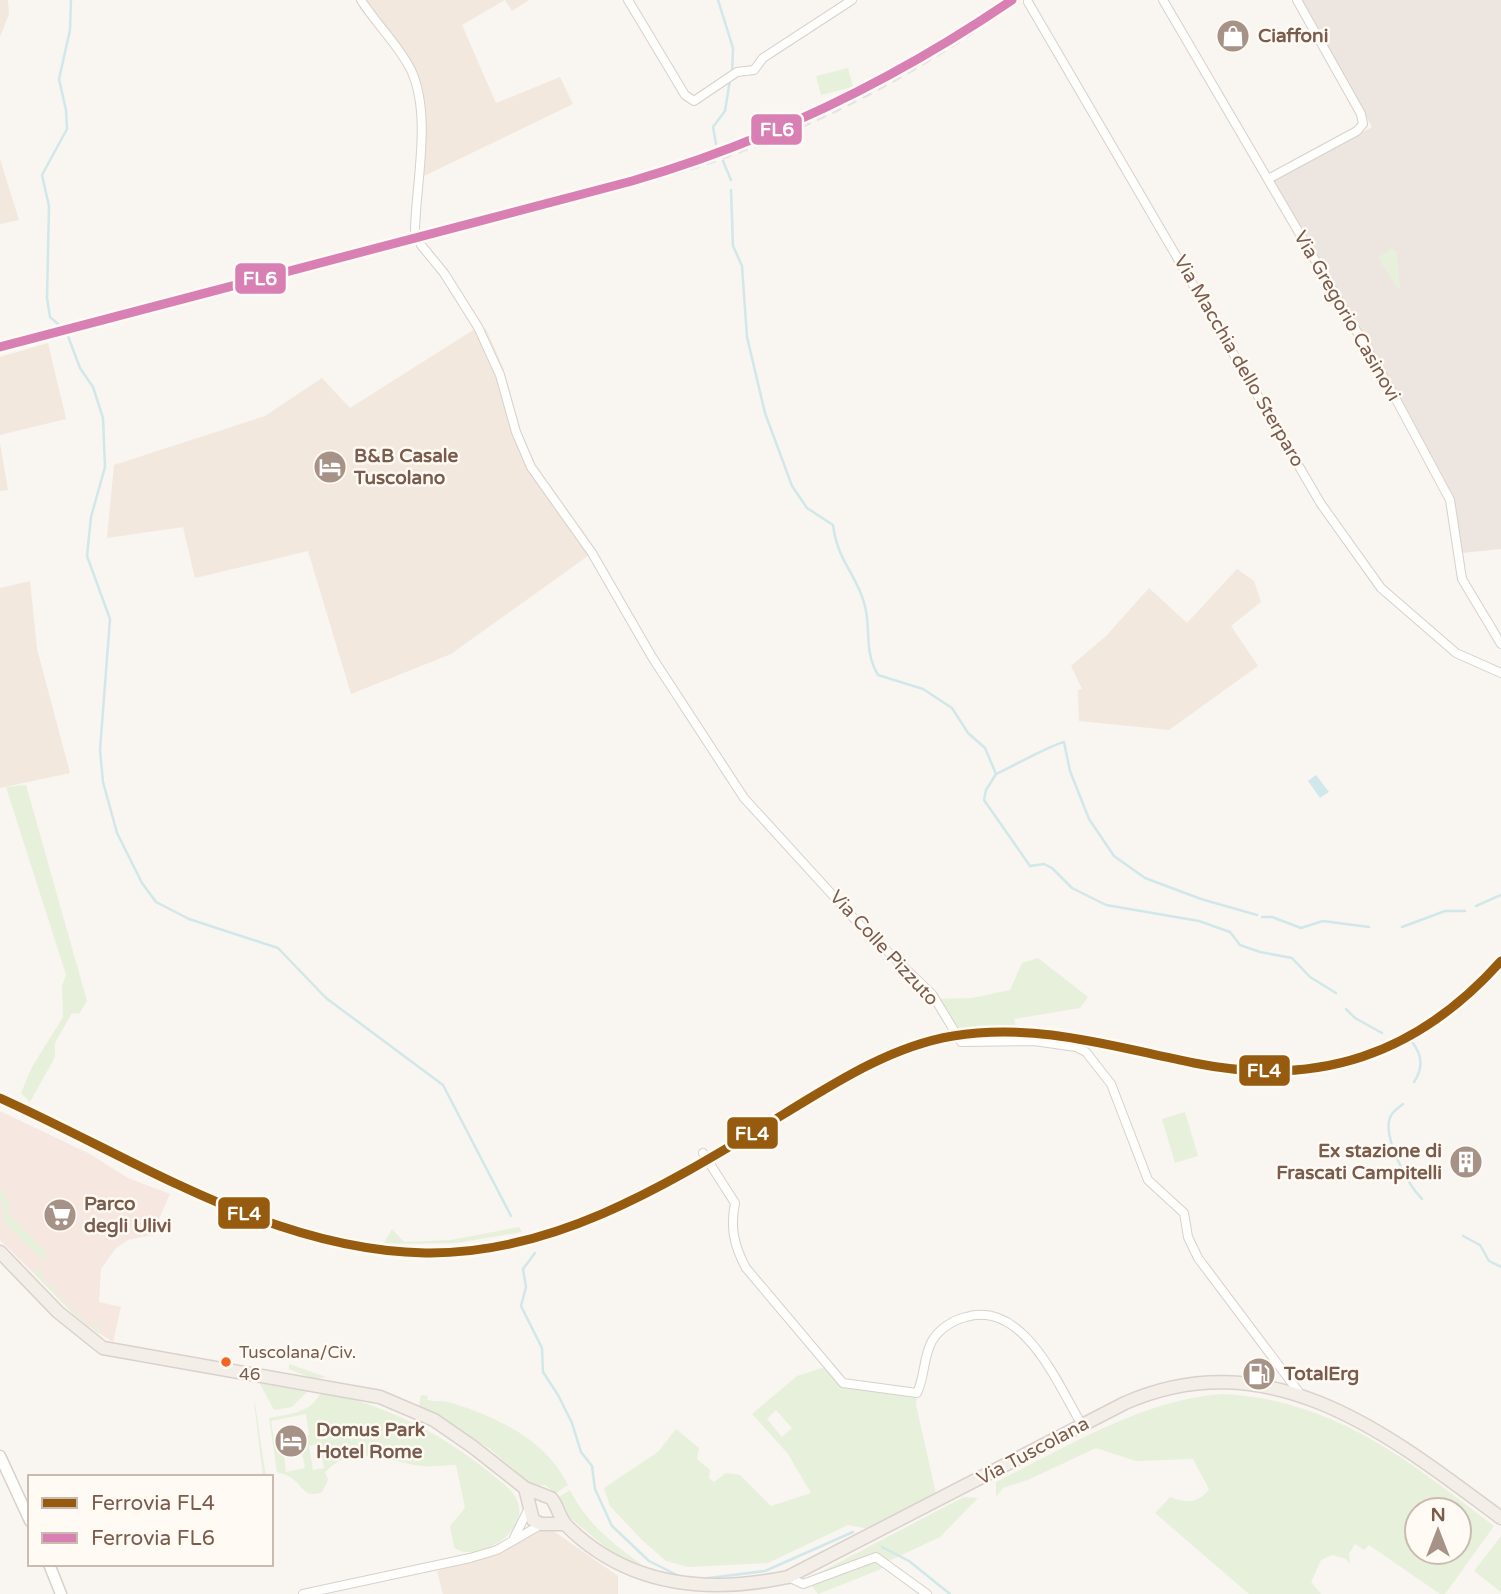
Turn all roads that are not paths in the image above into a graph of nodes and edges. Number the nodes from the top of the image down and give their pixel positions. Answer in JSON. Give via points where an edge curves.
{"nodes":[{"id":1,"x":361,"y":0,"type":"edge"},
{"id":2,"x":628,"y":0,"type":"edge"},
{"id":3,"x":852,"y":0,"type":"edge"},
{"id":4,"x":1163,"y":0,"type":"edge"},
{"id":5,"x":1297,"y":0,"type":"edge"},
{"id":6,"x":1028,"y":2,"type":"dead end"},
{"id":7,"x":1268,"y":179,"type":"junction"},
{"id":8,"x":415,"y":230,"type":"dead end"},
{"id":9,"x":421,"y":245,"type":"dead end"},
{"id":10,"x":1501,"y":644,"type":"edge"},
{"id":11,"x":1501,"y":673,"type":"edge"},
{"id":12,"x":703,"y":1153,"type":"dead end"},
{"id":13,"x":0,"y":1252,"type":"edge"},
{"id":14,"x":1300,"y":1395,"type":"junction"},
{"id":15,"x":1082,"y":1425,"type":"junction"},
{"id":16,"x":0,"y":1456,"type":"edge"},
{"id":17,"x":524,"y":1489,"type":"junction"},
{"id":18,"x":543,"y":1496,"type":"junction"},
{"id":19,"x":528,"y":1508,"type":"junction"},
{"id":20,"x":557,"y":1511,"type":"junction"},
{"id":21,"x":28,"y":1517,"type":"edge"},
{"id":22,"x":1501,"y":1518,"type":"edge"},
{"id":23,"x":544,"y":1524,"type":"junction"},
{"id":24,"x":565,"y":1524,"type":"junction"},
{"id":25,"x":513,"y":1541,"type":"junction"},
{"id":26,"x":50,"y":1566,"type":"edge"},
{"id":27,"x":788,"y":1577,"type":"junction"},
{"id":28,"x":61,"y":1594,"type":"edge"},
{"id":29,"x":303,"y":1594,"type":"edge"},
{"id":30,"x":927,"y":1594,"type":"edge"}],
"edges":[{"from":1,"to":8,"type":"street","via":[[413,76],[421,150]]},
{"from":2,"to":3,"type":"street","via":[[690,100],[737,72],[754,70],[763,58]]},
{"from":4,"to":7,"type":"street","name":"Via Gregorio Casinovi"},
{"from":5,"to":7,"type":"street","via":[[1363,124]]},
{"from":6,"to":11,"type":"street","name":"Via Macchia dello Sterparo","via":[[1324,509],[1368,573],[1456,653]]},
{"from":7,"to":10,"type":"street","name":"Via Gregorio Casinovi","via":[[1450,500],[1462,579]]},
{"from":9,"to":14,"type":"street","name":"Via Colle Pizzuto","via":[[478,327],[500,375],[528,463],[592,553],[652,657],[747,801],[859,925],[932,994],[958,1040],[1034,1041],[1086,1052],[1105,1074],[1148,1180],[1181,1209],[1195,1253]]},
{"from":12,"to":15,"type":"street","via":[[735,1203],[736,1249],[746,1268],[843,1383],[918,1393],[930,1345],[939,1332],[963,1318],[997,1316],[1028,1337]]},
{"from":13,"to":17,"type":"main road","via":[[58,1312],[103,1348],[380,1397],[434,1420]]},
{"from":14,"to":15,"type":"main road","name":"Via Tuscolana","via":[[1240,1384],[1184,1385],[1134,1399]]},
{"from":14,"to":22,"type":"main road","name":"Via Tuscolana","via":[[1385,1434]]},
{"from":15,"to":27,"type":"main road","name":"Via Tuscolana"},
{"from":16,"to":21,"type":"main road"},
{"from":17,"to":18,"type":"main road"},
{"from":17,"to":19,"type":"main road"},
{"from":18,"to":19,"type":"main road","via":[[533,1499]]},
{"from":18,"to":20,"type":"main road","via":[[553,1500]]},
{"from":19,"to":23,"type":"main road","via":[[533,1520]]},
{"from":19,"to":25,"type":"street"},
{"from":20,"to":23,"type":"main road"},
{"from":20,"to":24,"type":"main road"},
{"from":23,"to":24,"type":"main road"},
{"from":23,"to":25,"type":"street"},
{"from":24,"to":27,"type":"main road","name":"Via Tuscolana","via":[[623,1568],[671,1587],[729,1591]]},
{"from":25,"to":29,"type":"street","via":[[470,1559]]},
{"from":26,"to":28,"type":"main road"},
{"from":27,"to":30,"type":"street","via":[[803,1584],[876,1557]]}]}
